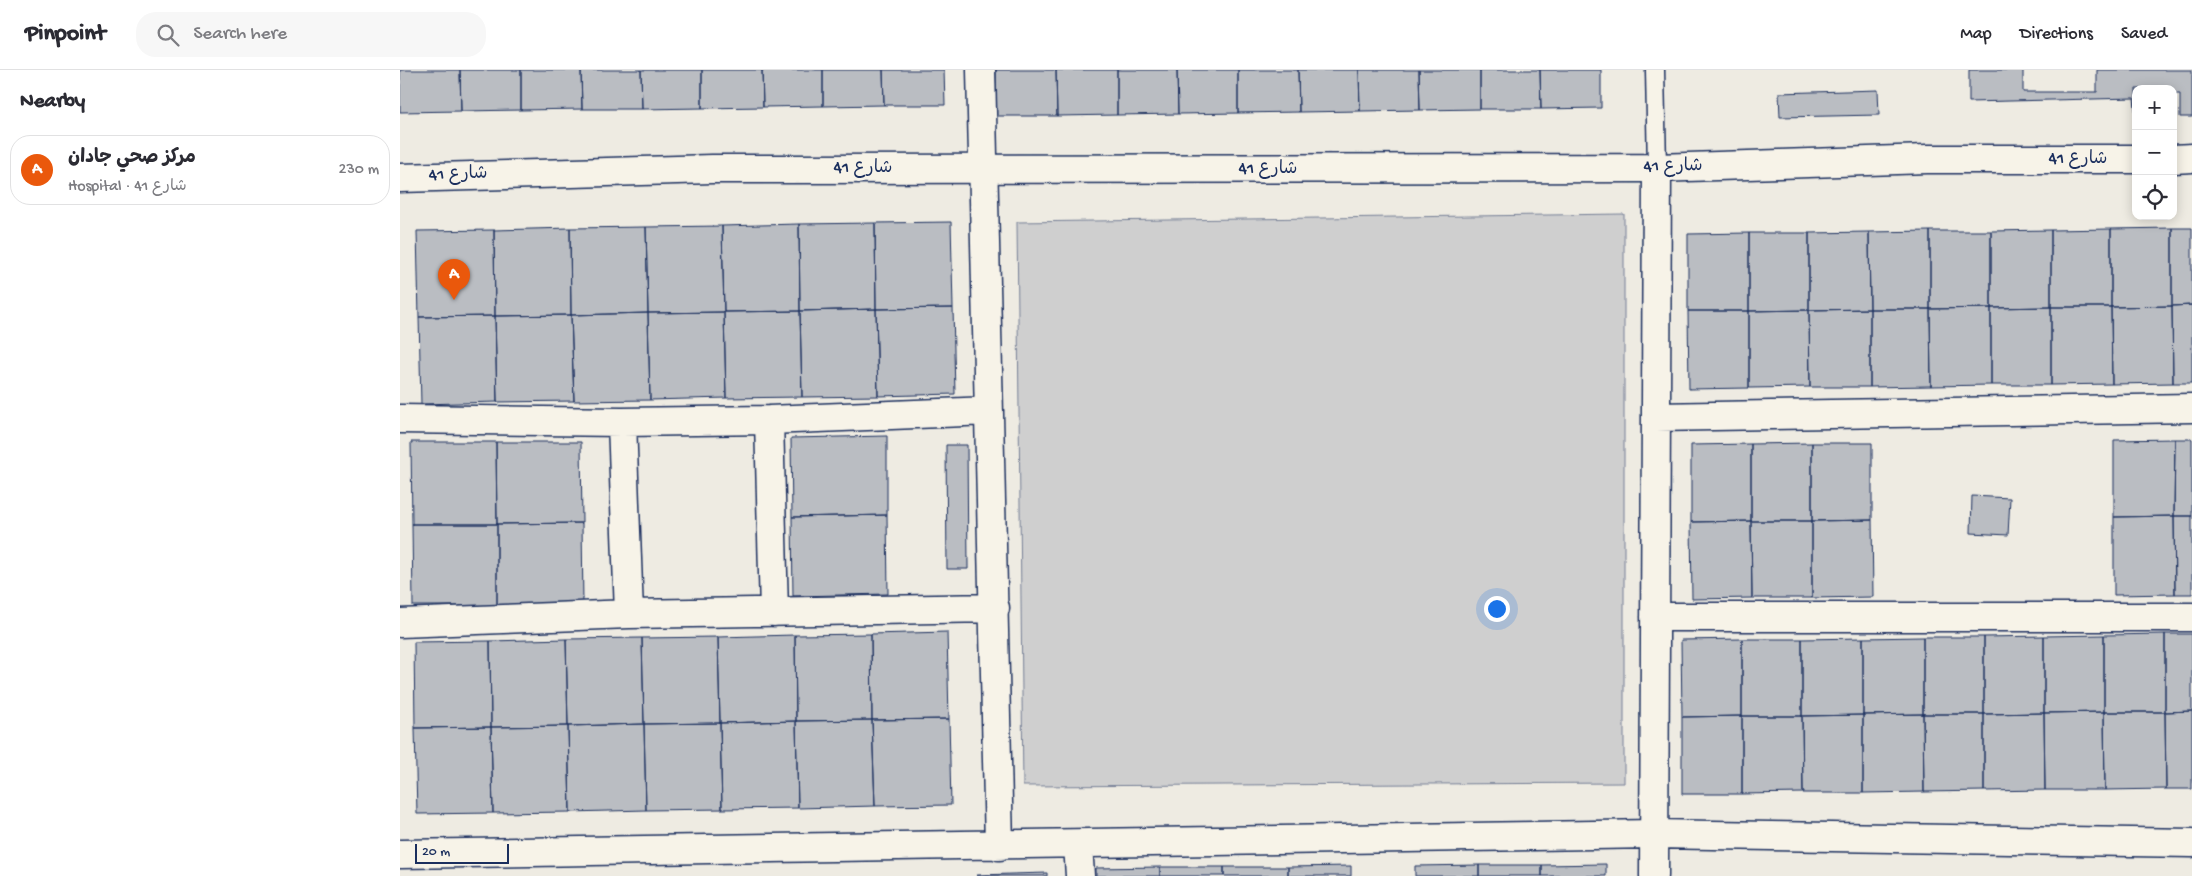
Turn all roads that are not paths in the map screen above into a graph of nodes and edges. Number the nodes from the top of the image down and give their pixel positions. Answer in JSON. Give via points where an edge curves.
{"nodes":[{"id":1,"x":981,"y":70,"type":"edge"},
{"id":2,"x":1655,"y":70,"type":"edge"},
{"id":3,"x":2177,"y":158,"type":"edge"},
{"id":4,"x":2192,"y":158,"type":"edge"},
{"id":5,"x":2132,"y":159,"type":"edge"},
{"id":6,"x":982,"y":167,"type":"junction"},
{"id":7,"x":1657,"y":168,"type":"junction"},
{"id":8,"x":400,"y":178,"type":"edge"},
{"id":9,"x":2192,"y":408,"type":"edge"},
{"id":10,"x":989,"y":410,"type":"junction"},
{"id":11,"x":1656,"y":417,"type":"junction"},
{"id":12,"x":400,"y":419,"type":"edge"},
{"id":13,"x":769,"y":420,"type":"junction"},
{"id":14,"x":622,"y":422,"type":"junction"},
{"id":15,"x":995,"y":608,"type":"junction"},
{"id":16,"x":774,"y":612,"type":"junction"},
{"id":17,"x":629,"y":614,"type":"junction"},
{"id":18,"x":1655,"y":617,"type":"junction"},
{"id":19,"x":2192,"y":617,"type":"edge"},
{"id":20,"x":400,"y":623,"type":"edge"},
{"id":21,"x":1654,"y":834,"type":"junction"},
{"id":22,"x":2192,"y":843,"type":"edge"},
{"id":23,"x":1078,"y":844,"type":"junction"},
{"id":24,"x":1000,"y":846,"type":"junction"},
{"id":25,"x":400,"y":854,"type":"edge"},
{"id":26,"x":1080,"y":876,"type":"edge"},
{"id":27,"x":1654,"y":876,"type":"edge"}],
"edges":[{"from":1,"to":6,"type":"street"},
{"from":2,"to":7,"type":"lane"},
{"from":3,"to":4,"type":"street"},
{"from":5,"to":7,"type":"street","name":"شارع 41","via":[[1927,159]]},
{"from":6,"to":7,"type":"street","name":"شارع 41"},
{"from":6,"to":8,"type":"street","name":"شارع 41","via":[[712,169]]},
{"from":6,"to":10,"type":"street"},
{"from":7,"to":11,"type":"street"},
{"from":9,"to":11,"type":"street"},
{"from":10,"to":13,"type":"street"},
{"from":10,"to":15,"type":"street"},
{"from":11,"to":18,"type":"street"},
{"from":12,"to":14,"type":"street"},
{"from":13,"to":14,"type":"street"},
{"from":13,"to":16,"type":"street"},
{"from":14,"to":17,"type":"street"},
{"from":15,"to":16,"type":"street"},
{"from":15,"to":24,"type":"street"},
{"from":16,"to":17,"type":"street"},
{"from":17,"to":20,"type":"street"},
{"from":18,"to":19,"type":"street"},
{"from":18,"to":21,"type":"street"},
{"from":21,"to":22,"type":"street"},
{"from":21,"to":23,"type":"street"},
{"from":21,"to":27,"type":"street"},
{"from":23,"to":24,"type":"street"},
{"from":23,"to":26,"type":"street"},
{"from":24,"to":25,"type":"street"}]}
